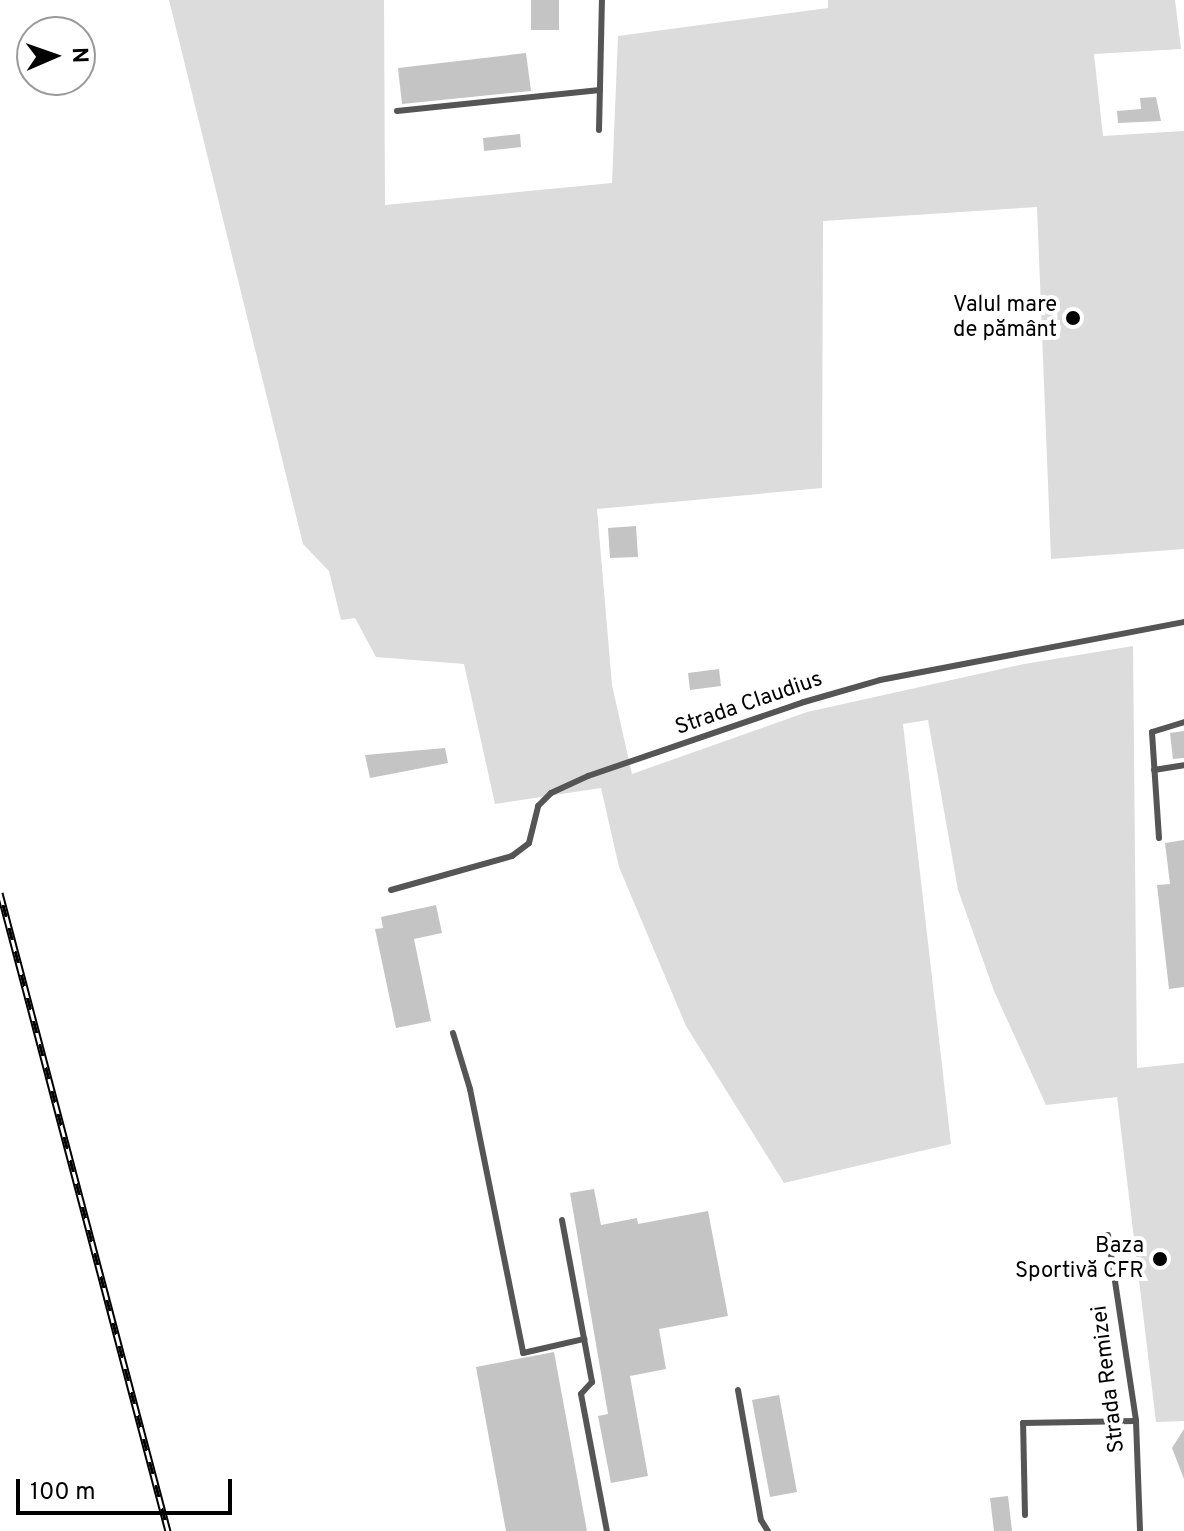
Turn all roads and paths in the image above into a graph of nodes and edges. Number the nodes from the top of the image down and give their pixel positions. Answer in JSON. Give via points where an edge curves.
{"nodes":[{"id":1,"x":602,"y":0,"type":"edge"},
{"id":2,"x":600,"y":90,"type":"junction"},
{"id":3,"x":397,"y":111,"type":"dead end"},
{"id":4,"x":599,"y":130,"type":"dead end"},
{"id":5,"x":1184,"y":625,"type":"edge"},
{"id":6,"x":1184,"y":722,"type":"edge"},
{"id":7,"x":1184,"y":765,"type":"edge"},
{"id":8,"x":1154,"y":770,"type":"junction"},
{"id":9,"x":1159,"y":838,"type":"dead end"},
{"id":10,"x":391,"y":890,"type":"dead end"},
{"id":11,"x":453,"y":1033,"type":"dead end"},
{"id":12,"x":562,"y":1220,"type":"dead end"},
{"id":13,"x":1097,"y":1238,"type":"dead end"},
{"id":14,"x":584,"y":1339,"type":"junction"},
{"id":15,"x":738,"y":1390,"type":"dead end"},
{"id":16,"x":1136,"y":1421,"type":"junction"},
{"id":17,"x":1025,"y":1515,"type":"dead end"},
{"id":18,"x":607,"y":1531,"type":"edge"},
{"id":19,"x":768,"y":1531,"type":"edge"},
{"id":20,"x":1140,"y":1531,"type":"edge"}],
"edges":[{"from":1,"to":2,"type":"lane"},
{"from":2,"to":3,"type":"lane"},
{"from":2,"to":4,"type":"lane"},
{"from":5,"to":10,"type":"lane","name":"Strada Claudius","via":[[895,677],[804,702],[576,782],[538,806],[529,843],[512,856]]},
{"from":6,"to":8,"type":"lane","via":[[1152,732]]},
{"from":7,"to":8,"type":"lane"},
{"from":8,"to":9,"type":"lane"},
{"from":11,"to":14,"type":"lane","via":[[470,1089],[523,1353]]},
{"from":12,"to":14,"type":"lane"},
{"from":13,"to":16,"type":"lane","name":"Strada Remizei","via":[[1108,1235]]},
{"from":14,"to":18,"type":"lane","via":[[592,1382],[581,1394]]},
{"from":15,"to":19,"type":"lane","via":[[761,1520]]},
{"from":16,"to":17,"type":"lane","via":[[1023,1423]]},
{"from":16,"to":20,"type":"lane","name":"Strada Remizei"}]}
